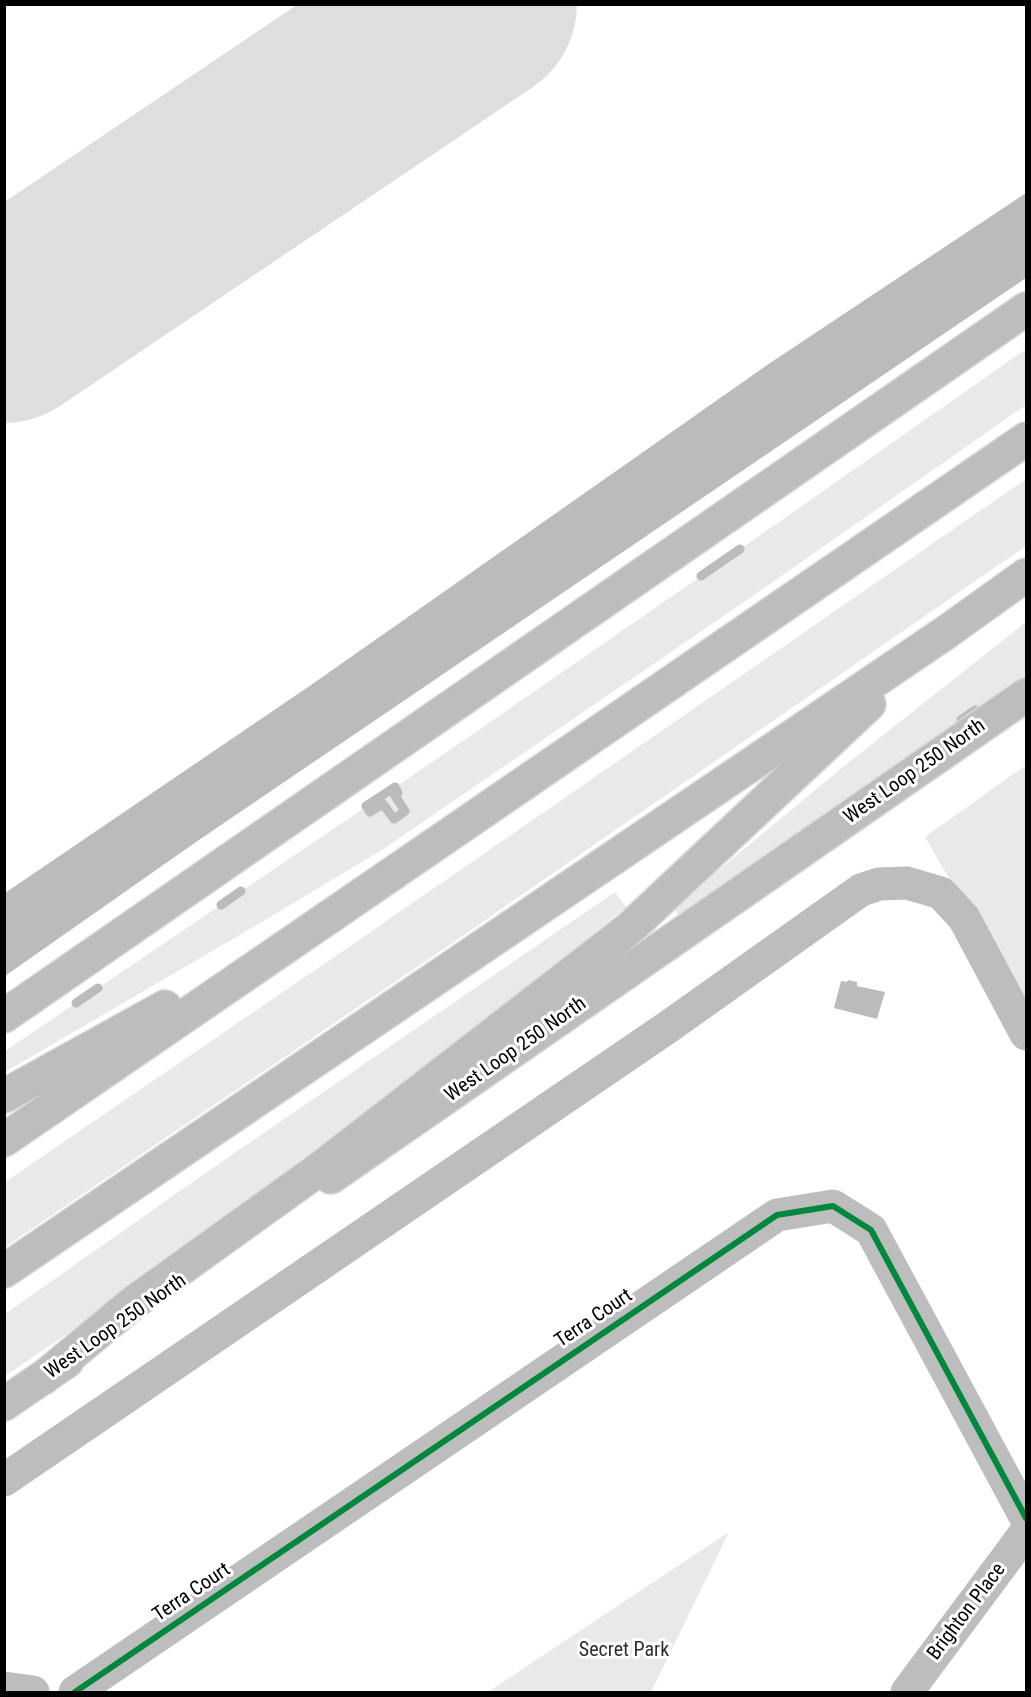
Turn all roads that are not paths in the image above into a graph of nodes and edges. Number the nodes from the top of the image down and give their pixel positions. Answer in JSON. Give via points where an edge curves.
{"nodes":[{"id":1,"x":1026,"y":309,"type":"edge"},
{"id":2,"x":1026,"y":439,"type":"edge"},
{"id":3,"x":1026,"y":575,"type":"edge"},
{"id":4,"x":948,"y":631,"type":"junction"},
{"id":5,"x":1026,"y":695,"type":"edge"},
{"id":6,"x":414,"y":858,"type":"junction"},
{"id":7,"x":4,"y":1016,"type":"edge"},
{"id":8,"x":1026,"y":1034,"type":"edge"},
{"id":9,"x":4,"y":1096,"type":"edge"},
{"id":10,"x":4,"y":1140,"type":"edge"},
{"id":11,"x":4,"y":1271,"type":"edge"},
{"id":12,"x":44,"y":1378,"type":"junction"},
{"id":13,"x":4,"y":1404,"type":"edge"},
{"id":14,"x":4,"y":1480,"type":"edge"},
{"id":15,"x":1026,"y":1518,"type":"edge"},
{"id":16,"x":1026,"y":1532,"type":"edge"},
{"id":17,"x":4,"y":1688,"type":"edge"},
{"id":18,"x":33,"y":1692,"type":"edge"},
{"id":19,"x":75,"y":1692,"type":"edge"},
{"id":20,"x":907,"y":1692,"type":"edge"}],
"edges":[{"from":1,"to":7,"type":"main road"},
{"from":2,"to":6,"type":"main road"},
{"from":3,"to":4,"type":"main road"},
{"from":4,"to":11,"type":"main road"},
{"from":4,"to":12,"type":"main road","via":[[630,928],[318,1170],[133,1303]]},
{"from":5,"to":12,"type":"main road","name":"West Loop 250 North"},
{"from":6,"to":9,"type":"main road","via":[[171,1003]]},
{"from":6,"to":10,"type":"main road"},
{"from":8,"to":14,"type":"main road","via":[[963,918],[941,893],[907,883],[879,884],[861,890],[668,1027]]},
{"from":12,"to":13,"type":"main road","name":"West Loop 250 North"},
{"from":15,"to":19,"type":"main road","name":"Terra Court","via":[[871,1230],[833,1206],[777,1215]]},
{"from":16,"to":20,"type":"main road","name":"Brighton Place"},
{"from":17,"to":18,"type":"main road"}]}
